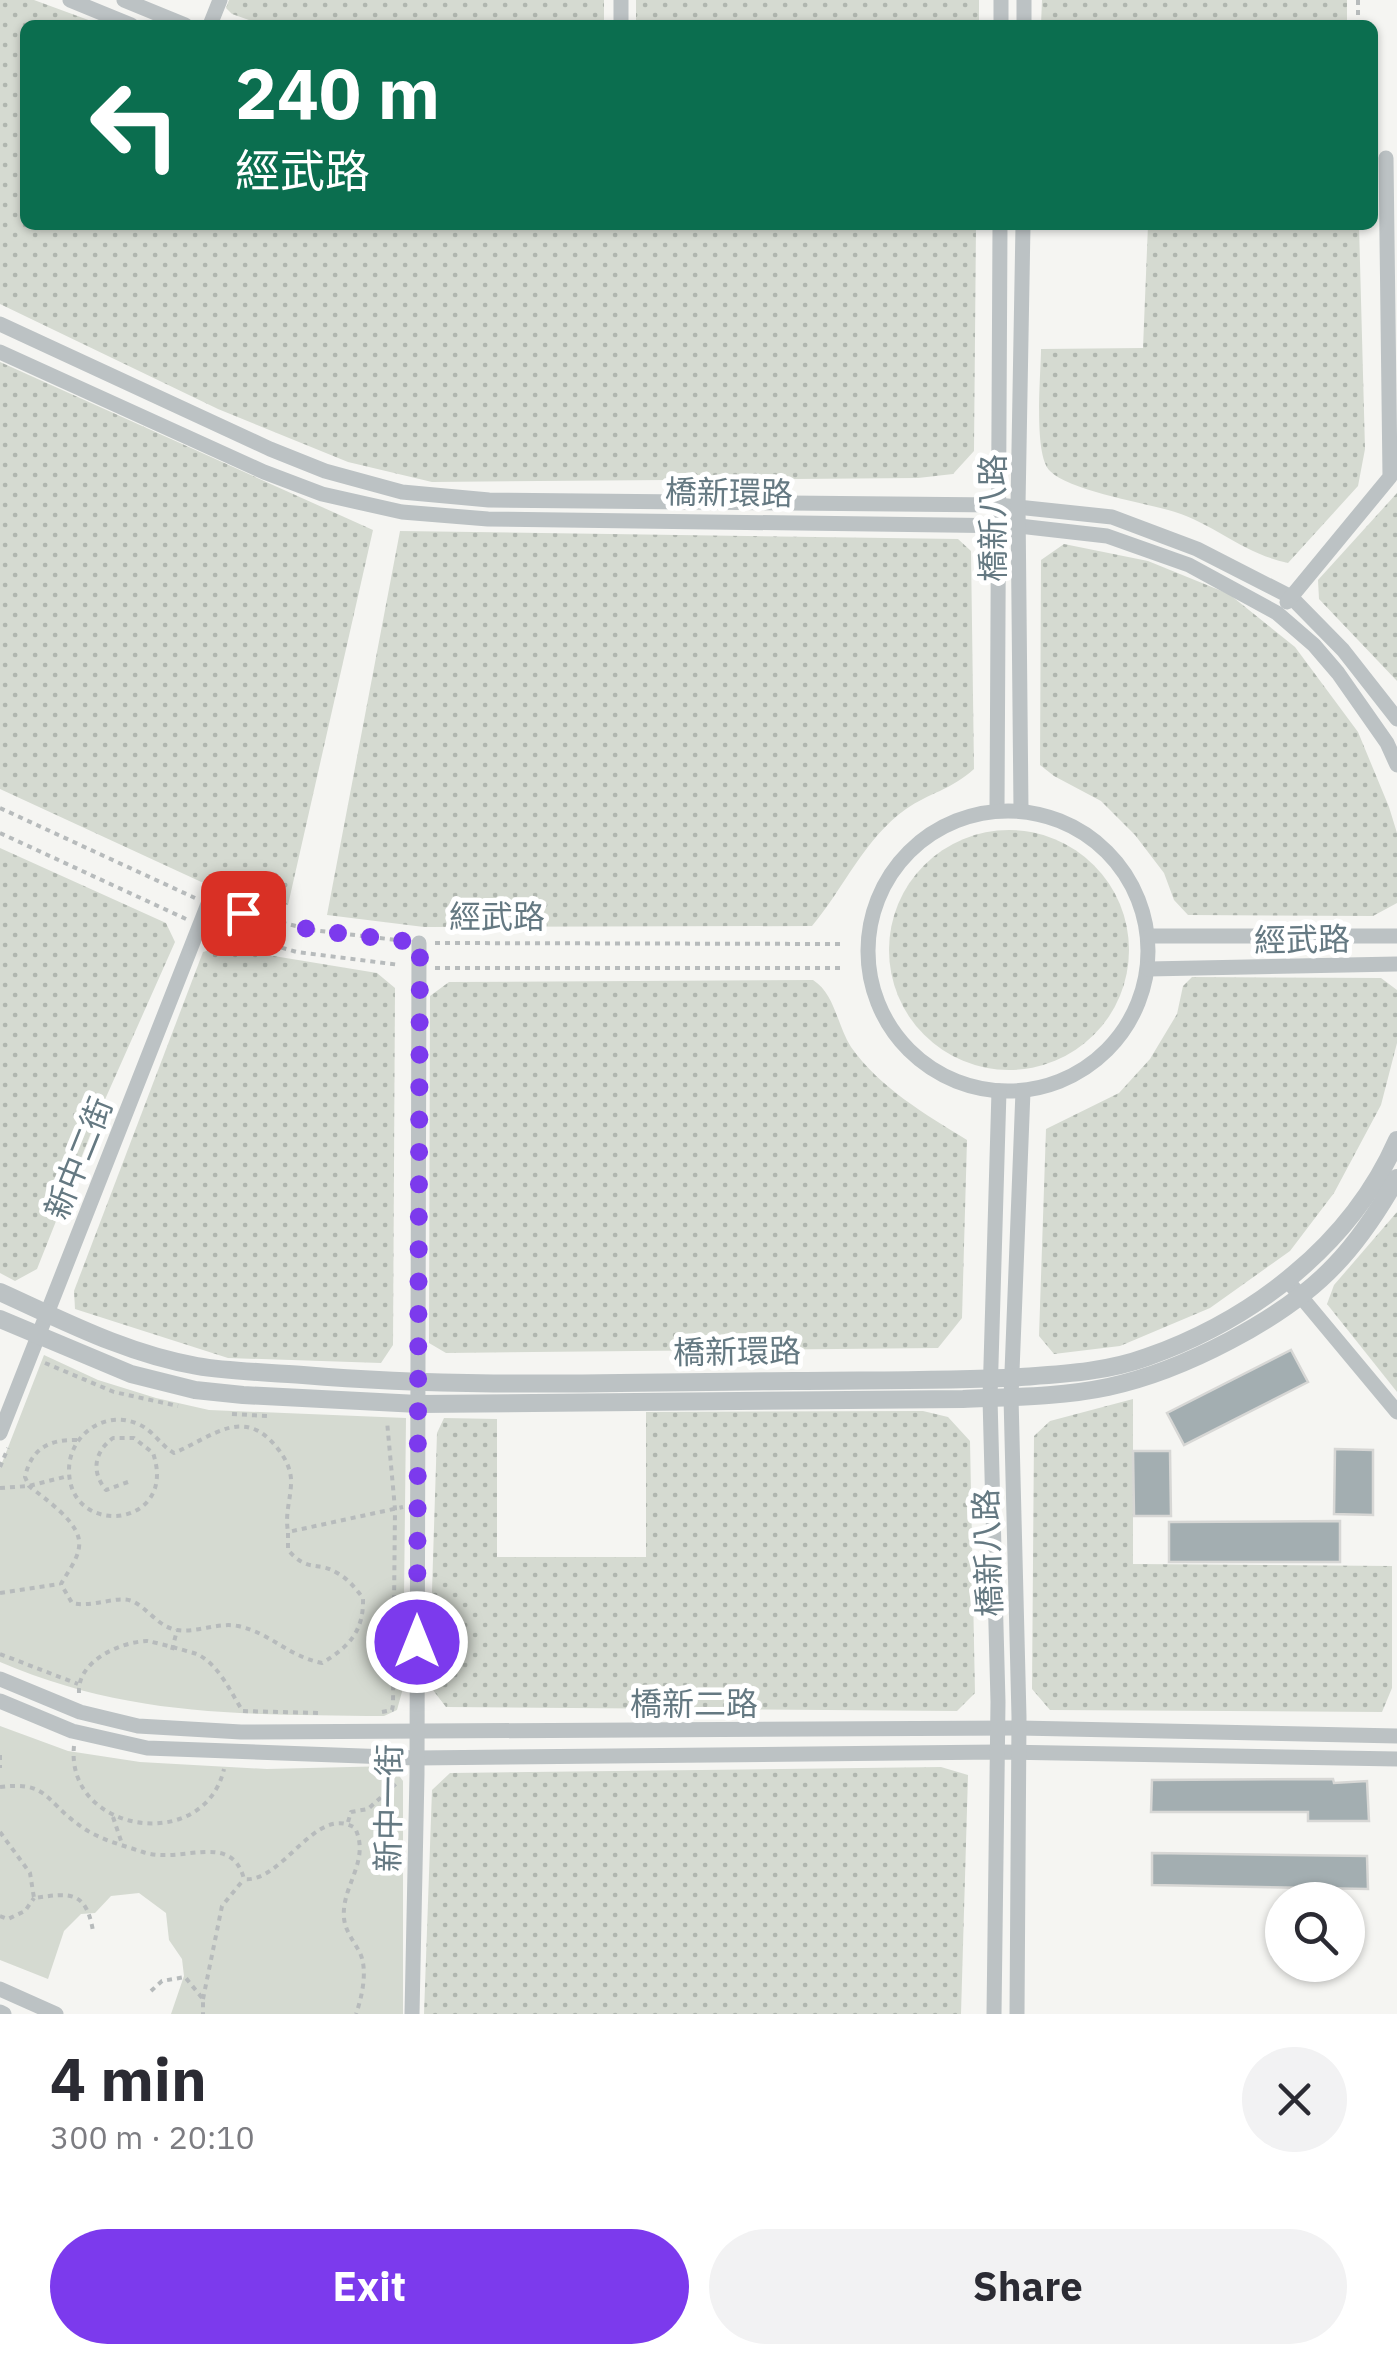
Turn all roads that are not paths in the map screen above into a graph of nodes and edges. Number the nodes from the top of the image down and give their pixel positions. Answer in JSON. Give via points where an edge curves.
{"nodes":[{"id":1,"x":70,"y":0,"type":"edge"},
{"id":2,"x":124,"y":0,"type":"edge"},
{"id":3,"x":119,"y":20,"type":"edge"},
{"id":4,"x":173,"y":20,"type":"edge"},
{"id":5,"x":1385,"y":158,"type":"edge"},
{"id":6,"x":1385,"y":180,"type":"edge"},
{"id":7,"x":1000,"y":230,"type":"edge"},
{"id":8,"x":1023,"y":230,"type":"edge"},
{"id":9,"x":0,"y":324,"type":"edge"},
{"id":10,"x":0,"y":352,"type":"edge"},
{"id":11,"x":1394,"y":477,"type":"edge"},
{"id":12,"x":998,"y":504,"type":"junction"},
{"id":13,"x":1018,"y":506,"type":"junction"},
{"id":14,"x":998,"y":526,"type":"junction"},
{"id":15,"x":1018,"y":526,"type":"junction"},
{"id":16,"x":1291,"y":598,"type":"junction"},
{"id":17,"x":1276,"y":613,"type":"junction"},
{"id":18,"x":1397,"y":719,"type":"edge"},
{"id":19,"x":1397,"y":765,"type":"edge"},
{"id":20,"x":997,"y":810,"type":"junction"},
{"id":21,"x":1021,"y":810,"type":"junction"},
{"id":22,"x":208,"y":904,"type":"road end"},
{"id":23,"x":1148,"y":936,"type":"junction"},
{"id":24,"x":1397,"y":936,"type":"edge"},
{"id":25,"x":420,"y":943,"type":"road end"},
{"id":26,"x":1397,"y":964,"type":"edge"},
{"id":27,"x":1148,"y":968,"type":"junction"},
{"id":28,"x":1023,"y":1090,"type":"junction"},
{"id":29,"x":999,"y":1092,"type":"junction"},
{"id":30,"x":1397,"y":1140,"type":"edge"},
{"id":31,"x":1397,"y":1178,"type":"edge"},
{"id":32,"x":1288,"y":1280,"type":"junction"},
{"id":33,"x":0,"y":1292,"type":"edge"},
{"id":34,"x":1300,"y":1296,"type":"junction"},
{"id":35,"x":47,"y":1314,"type":"junction"},
{"id":36,"x":0,"y":1318,"type":"edge"},
{"id":37,"x":38,"y":1336,"type":"junction"},
{"id":38,"x":1012,"y":1377,"type":"junction"},
{"id":39,"x":990,"y":1378,"type":"junction"},
{"id":40,"x":418,"y":1384,"type":"junction"},
{"id":41,"x":990,"y":1398,"type":"junction"},
{"id":42,"x":1011,"y":1398,"type":"junction"},
{"id":43,"x":418,"y":1404,"type":"junction"},
{"id":44,"x":1397,"y":1412,"type":"edge"},
{"id":45,"x":7,"y":1433,"type":"edge"},
{"id":46,"x":0,"y":1679,"type":"edge"},
{"id":47,"x":0,"y":1702,"type":"edge"},
{"id":48,"x":997,"y":1728,"type":"junction"},
{"id":49,"x":1019,"y":1728,"type":"junction"},
{"id":50,"x":417,"y":1732,"type":"junction"},
{"id":51,"x":1397,"y":1736,"type":"edge"},
{"id":52,"x":997,"y":1752,"type":"junction"},
{"id":53,"x":1019,"y":1752,"type":"junction"},
{"id":54,"x":1397,"y":1759,"type":"edge"},
{"id":55,"x":416,"y":1766,"type":"junction"},
{"id":56,"x":0,"y":1990,"type":"edge"},
{"id":57,"x":56,"y":2014,"type":"edge"},
{"id":58,"x":412,"y":2014,"type":"edge"},
{"id":59,"x":994,"y":2014,"type":"edge"},
{"id":60,"x":1016,"y":2014,"type":"edge"}],
"edges":[{"from":1,"to":3,"type":"street"},
{"from":2,"to":4,"type":"street"},
{"from":5,"to":6,"type":"street"},
{"from":6,"to":11,"type":"street"},
{"from":7,"to":12,"type":"street","name":"橋新八路"},
{"from":8,"to":13,"type":"street","name":"橋新八路"},
{"from":9,"to":12,"type":"street","name":"橋新環路","via":[[270,450],[402,492],[489,500]]},
{"from":10,"to":14,"type":"street","name":"橋新環路","via":[[264,472],[402,512]]},
{"from":11,"to":16,"type":"street"},
{"from":12,"to":13,"type":"street","name":"橋新環路"},
{"from":12,"to":14,"type":"street","name":"橋新八路"},
{"from":13,"to":15,"type":"street","name":"橋新八路"},
{"from":13,"to":16,"type":"street","name":"橋新環路","via":[[1112,517],[1197,549]]},
{"from":14,"to":15,"type":"street","name":"橋新環路"},
{"from":14,"to":20,"type":"street","name":"橋新八路"},
{"from":15,"to":17,"type":"street","name":"橋新環路","via":[[1107,536],[1189,565]]},
{"from":15,"to":21,"type":"street","name":"橋新八路"},
{"from":16,"to":17,"type":"street"},
{"from":16,"to":18,"type":"street","name":"橋新環路"},
{"from":17,"to":19,"type":"street","name":"橋新環路","via":[[1338,673]]},
{"from":20,"to":21,"type":"street"},
{"from":20,"to":29,"type":"street","via":[[957,819],[921,839],[880,892],[866,945],[878,1006],[899,1040],[929,1067]]},
{"from":21,"to":23,"type":"street","via":[[1068,823],[1107,851],[1136,890]]},
{"from":22,"to":35,"type":"street","name":"新中二街"},
{"from":23,"to":24,"type":"street","name":"經武路"},
{"from":23,"to":27,"type":"street"},
{"from":25,"to":40,"type":"street","name":"新中一街"},
{"from":26,"to":27,"type":"street","name":"經武路"},
{"from":27,"to":28,"type":"street","via":[[1135,1013],[1108,1050],[1070,1078]]},
{"from":28,"to":29,"type":"street"},
{"from":28,"to":38,"type":"street","name":"橋新八路"},
{"from":29,"to":39,"type":"street","name":"橋新八路"},
{"from":30,"to":32,"type":"street","name":"橋新環路","via":[[1344,1223]]},
{"from":31,"to":34,"type":"street","name":"橋新環路","via":[[1335,1266]]},
{"from":32,"to":34,"type":"street"},
{"from":32,"to":38,"type":"street","name":"橋新環路","via":[[1239,1314],[1145,1358],[1103,1370]]},
{"from":33,"to":35,"type":"street","name":"橋新環路"},
{"from":34,"to":42,"type":"street","name":"橋新環路","via":[[1207,1353],[1150,1375]]},
{"from":34,"to":44,"type":"street"},
{"from":35,"to":37,"type":"street","name":"新中二街"},
{"from":35,"to":40,"type":"street","name":"橋新環路","via":[[138,1353],[200,1367]]},
{"from":36,"to":37,"type":"street","name":"橋新環路"},
{"from":37,"to":43,"type":"street","name":"橋新環路","via":[[130,1374],[195,1390]]},
{"from":37,"to":45,"type":"street","name":"新中二街"},
{"from":38,"to":39,"type":"street","name":"橋新環路"},
{"from":38,"to":42,"type":"street","name":"橋新八路"},
{"from":39,"to":40,"type":"street","name":"橋新環路"},
{"from":39,"to":41,"type":"street","name":"橋新八路"},
{"from":40,"to":43,"type":"street","name":"新中一街"},
{"from":41,"to":42,"type":"street","name":"橋新環路"},
{"from":41,"to":43,"type":"street","name":"橋新環路"},
{"from":41,"to":48,"type":"street","name":"橋新八路"},
{"from":42,"to":49,"type":"street","name":"橋新八路"},
{"from":43,"to":50,"type":"street","name":"新中一街"},
{"from":46,"to":50,"type":"street","name":"橋新二路","via":[[80,1712],[138,1726]]},
{"from":47,"to":55,"type":"street","name":"橋新二路","via":[[76,1732],[147,1748]]},
{"from":48,"to":49,"type":"street","name":"橋新二路"},
{"from":48,"to":50,"type":"street","name":"橋新二路"},
{"from":48,"to":52,"type":"street","name":"橋新八路"},
{"from":49,"to":51,"type":"street","name":"橋新二路"},
{"from":49,"to":53,"type":"street","name":"橋新八路"},
{"from":50,"to":55,"type":"street","name":"新中一街"},
{"from":52,"to":53,"type":"street","name":"橋新二路"},
{"from":52,"to":55,"type":"street","name":"橋新二路"},
{"from":52,"to":59,"type":"street","name":"橋新八路"},
{"from":53,"to":54,"type":"street","name":"橋新二路"},
{"from":53,"to":60,"type":"street","name":"橋新八路"},
{"from":55,"to":58,"type":"street","name":"新中一街"},
{"from":56,"to":57,"type":"street"}]}
